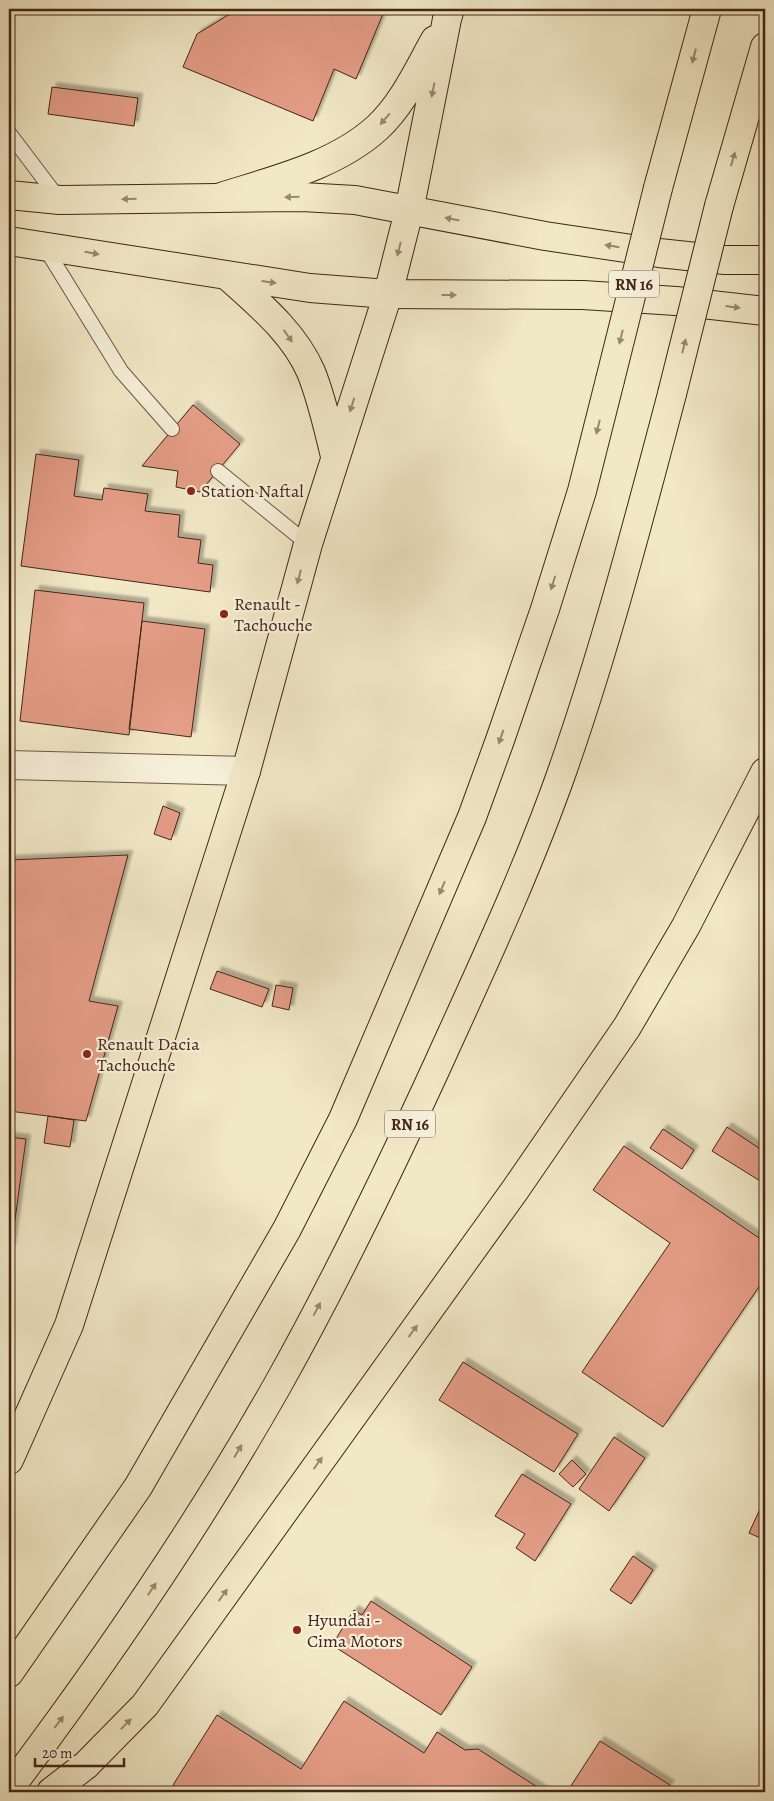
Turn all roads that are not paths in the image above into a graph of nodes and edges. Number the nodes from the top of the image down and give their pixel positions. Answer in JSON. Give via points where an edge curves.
{"nodes":[{"id":1,"x":707,"y":9,"type":"edge"},
{"id":2,"x":448,"y":14,"type":"edge"},
{"id":3,"x":765,"y":47,"type":"edge"},
{"id":4,"x":9,"y":133,"type":"edge"},
{"id":5,"x":9,"y":195,"type":"edge"},
{"id":6,"x":221,"y":197,"type":"junction"},
{"id":7,"x":60,"y":200,"type":"junction"},
{"id":8,"x":409,"y":211,"type":"junction"},
{"id":9,"x":9,"y":241,"type":"edge"},
{"id":10,"x":44,"y":245,"type":"junction"},
{"id":11,"x":765,"y":260,"type":"edge"},
{"id":12,"x":229,"y":277,"type":"junction"},
{"id":13,"x":388,"y":294,"type":"junction"},
{"id":14,"x":765,"y":311,"type":"edge"},
{"id":15,"x":172,"y":429,"type":"dead end"},
{"id":16,"x":335,"y":456,"type":"junction"},
{"id":17,"x":218,"y":472,"type":"dead end"},
{"id":18,"x":308,"y":544,"type":"junction"},
{"id":19,"x":9,"y":765,"type":"edge"},
{"id":20,"x":246,"y":771,"type":"junction"},
{"id":21,"x":765,"y":772,"type":"edge"},
{"id":22,"x":9,"y":1460,"type":"edge"},
{"id":23,"x":9,"y":1673,"type":"edge"},
{"id":24,"x":9,"y":1789,"type":"edge"},
{"id":25,"x":51,"y":1792,"type":"edge"}],
"edges":[{"from":1,"to":23,"type":"main road","number":"RN 16","one_way":true,"bridge":true,"via":[[658,188],[582,492],[545,609],[468,826],[343,1118],[287,1229],[138,1487]]},
{"from":2,"to":6,"type":"main road","one_way":true,"via":[[405,94],[377,128],[347,150]]},
{"from":2,"to":8,"type":"main road","one_way":true},
{"from":24,"to":3,"type":"main road","number":"RN 16","one_way":true,"bridge":true,"via":[[81,1693],[182,1544],[278,1385],[381,1186],[493,944],[562,771],[605,638],[672,394],[719,206]]},
{"from":4,"to":7,"type":"lane"},
{"from":5,"to":7,"type":"main road"},
{"from":6,"to":7,"type":"main road","one_way":true},
{"from":8,"to":6,"type":"main road","one_way":true,"via":[[355,200]]},
{"from":11,"to":8,"type":"main road","one_way":true,"via":[[725,260],[659,253]]},
{"from":8,"to":13,"type":"main road","one_way":true},
{"from":9,"to":10,"type":"main road"},
{"from":10,"to":12,"type":"main road","one_way":true},
{"from":10,"to":15,"type":"lane","via":[[122,371]]},
{"from":12,"to":13,"type":"main road","one_way":true},
{"from":12,"to":16,"type":"main road","one_way":true,"via":[[267,311],[298,350],[313,379]]},
{"from":13,"to":14,"type":"main road","one_way":true,"via":[[583,295]]},
{"from":13,"to":16,"type":"main road","one_way":true},
{"from":16,"to":18,"type":"main road"},
{"from":17,"to":18,"type":"lane"},
{"from":18,"to":20,"type":"main road","one_way":true},
{"from":19,"to":20,"type":"street"},
{"from":20,"to":22,"type":"main road","via":[[69,1324]]},
{"from":25,"to":21,"type":"main road","one_way":true,"via":[[86,1765],[145,1704],[515,1190],[627,1028],[686,926]]}]}
